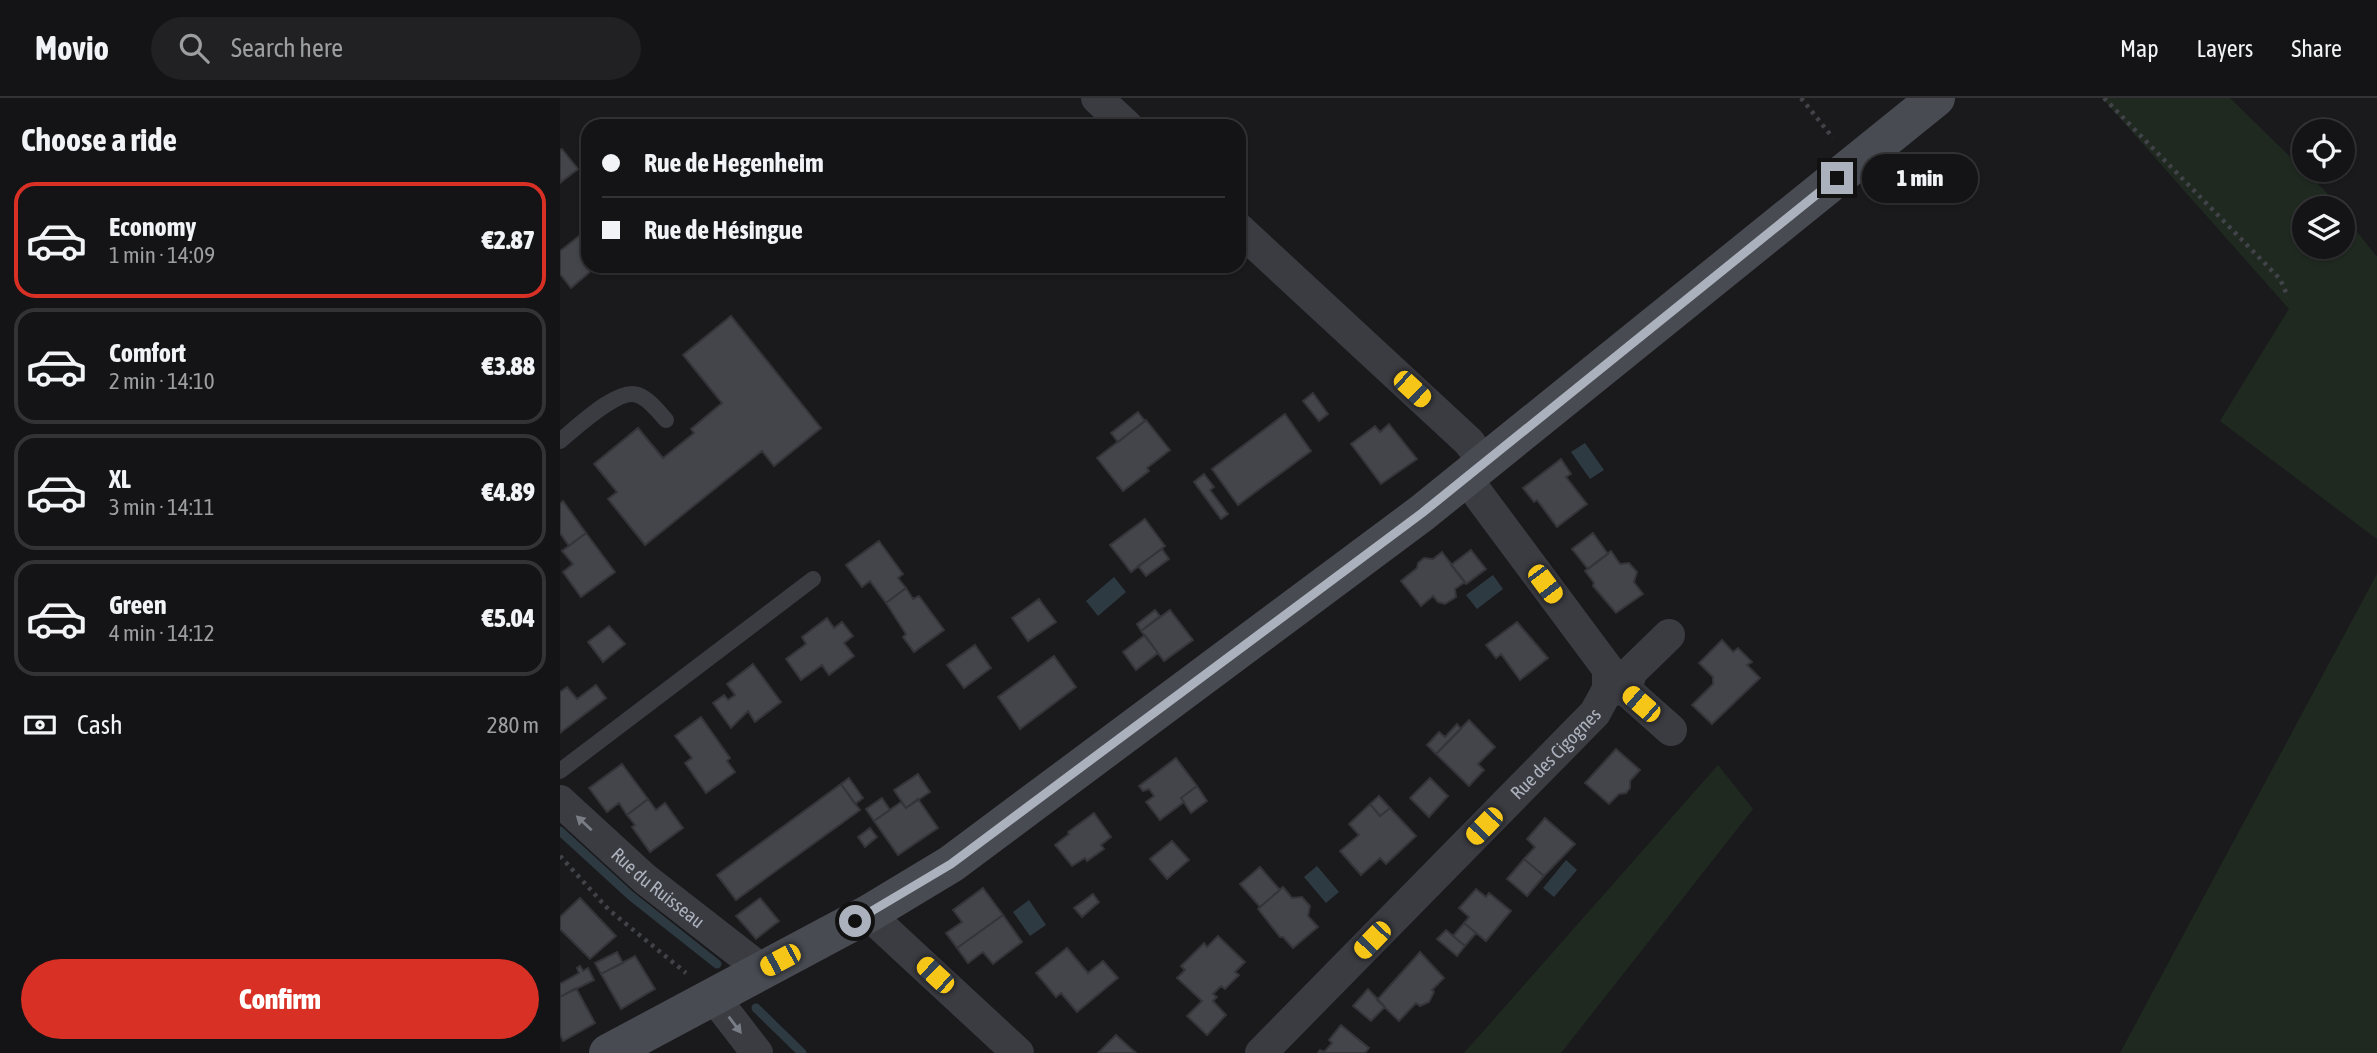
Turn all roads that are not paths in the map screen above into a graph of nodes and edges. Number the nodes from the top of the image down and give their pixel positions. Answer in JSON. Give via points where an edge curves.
{"nodes":[{"id":1,"x":1097,"y":98,"type":"edge"},
{"id":2,"x":1937,"y":98,"type":"edge"},
{"id":3,"x":1120,"y":119,"type":"edge"},
{"id":4,"x":1246,"y":235,"type":"edge"},
{"id":5,"x":666,"y":420,"type":"dead end"},
{"id":6,"x":560,"y":441,"type":"edge"},
{"id":7,"x":1475,"y":471,"type":"junction"},
{"id":8,"x":813,"y":579,"type":"dead end"},
{"id":9,"x":1669,"y":635,"type":"dead end"},
{"id":10,"x":1617,"y":689,"type":"junction"},
{"id":11,"x":1671,"y":730,"type":"dead end"},
{"id":12,"x":560,"y":771,"type":"edge"},
{"id":13,"x":560,"y":801,"type":"edge"},
{"id":14,"x":868,"y":914,"type":"junction"},
{"id":15,"x":762,"y":970,"type":"junction"},
{"id":16,"x":713,"y":996,"type":"junction"},
{"id":17,"x":608,"y":1053,"type":"edge"},
{"id":18,"x":757,"y":1053,"type":"edge"},
{"id":19,"x":1018,"y":1053,"type":"edge"},
{"id":20,"x":1261,"y":1053,"type":"edge"}],
"edges":[{"from":1,"to":3,"type":"street"},
{"from":2,"to":7,"type":"main road"},
{"from":4,"to":7,"type":"street","name":"Rue des Cigognes","via":[[1469,442]]},
{"from":5,"to":6,"type":"lane","via":[[636,394],[619,395]]},
{"from":7,"to":10,"type":"street","name":"Rue des Cigognes"},
{"from":7,"to":14,"type":"main road","via":[[951,864]]},
{"from":8,"to":12,"type":"lane"},
{"from":9,"to":10,"type":"street","name":"Rue des Cigognes"},
{"from":10,"to":11,"type":"street"},
{"from":10,"to":20,"type":"street","name":"Rue des Cigognes"},
{"from":15,"to":13,"type":"street","name":"Rue du Ruisseau","one_way":true,"via":[[645,879]]},
{"from":14,"to":15,"type":"main road"},
{"from":14,"to":19,"type":"street"},
{"from":15,"to":16,"type":"main road"},
{"from":16,"to":17,"type":"main road"},
{"from":16,"to":18,"type":"street","one_way":true}]}
